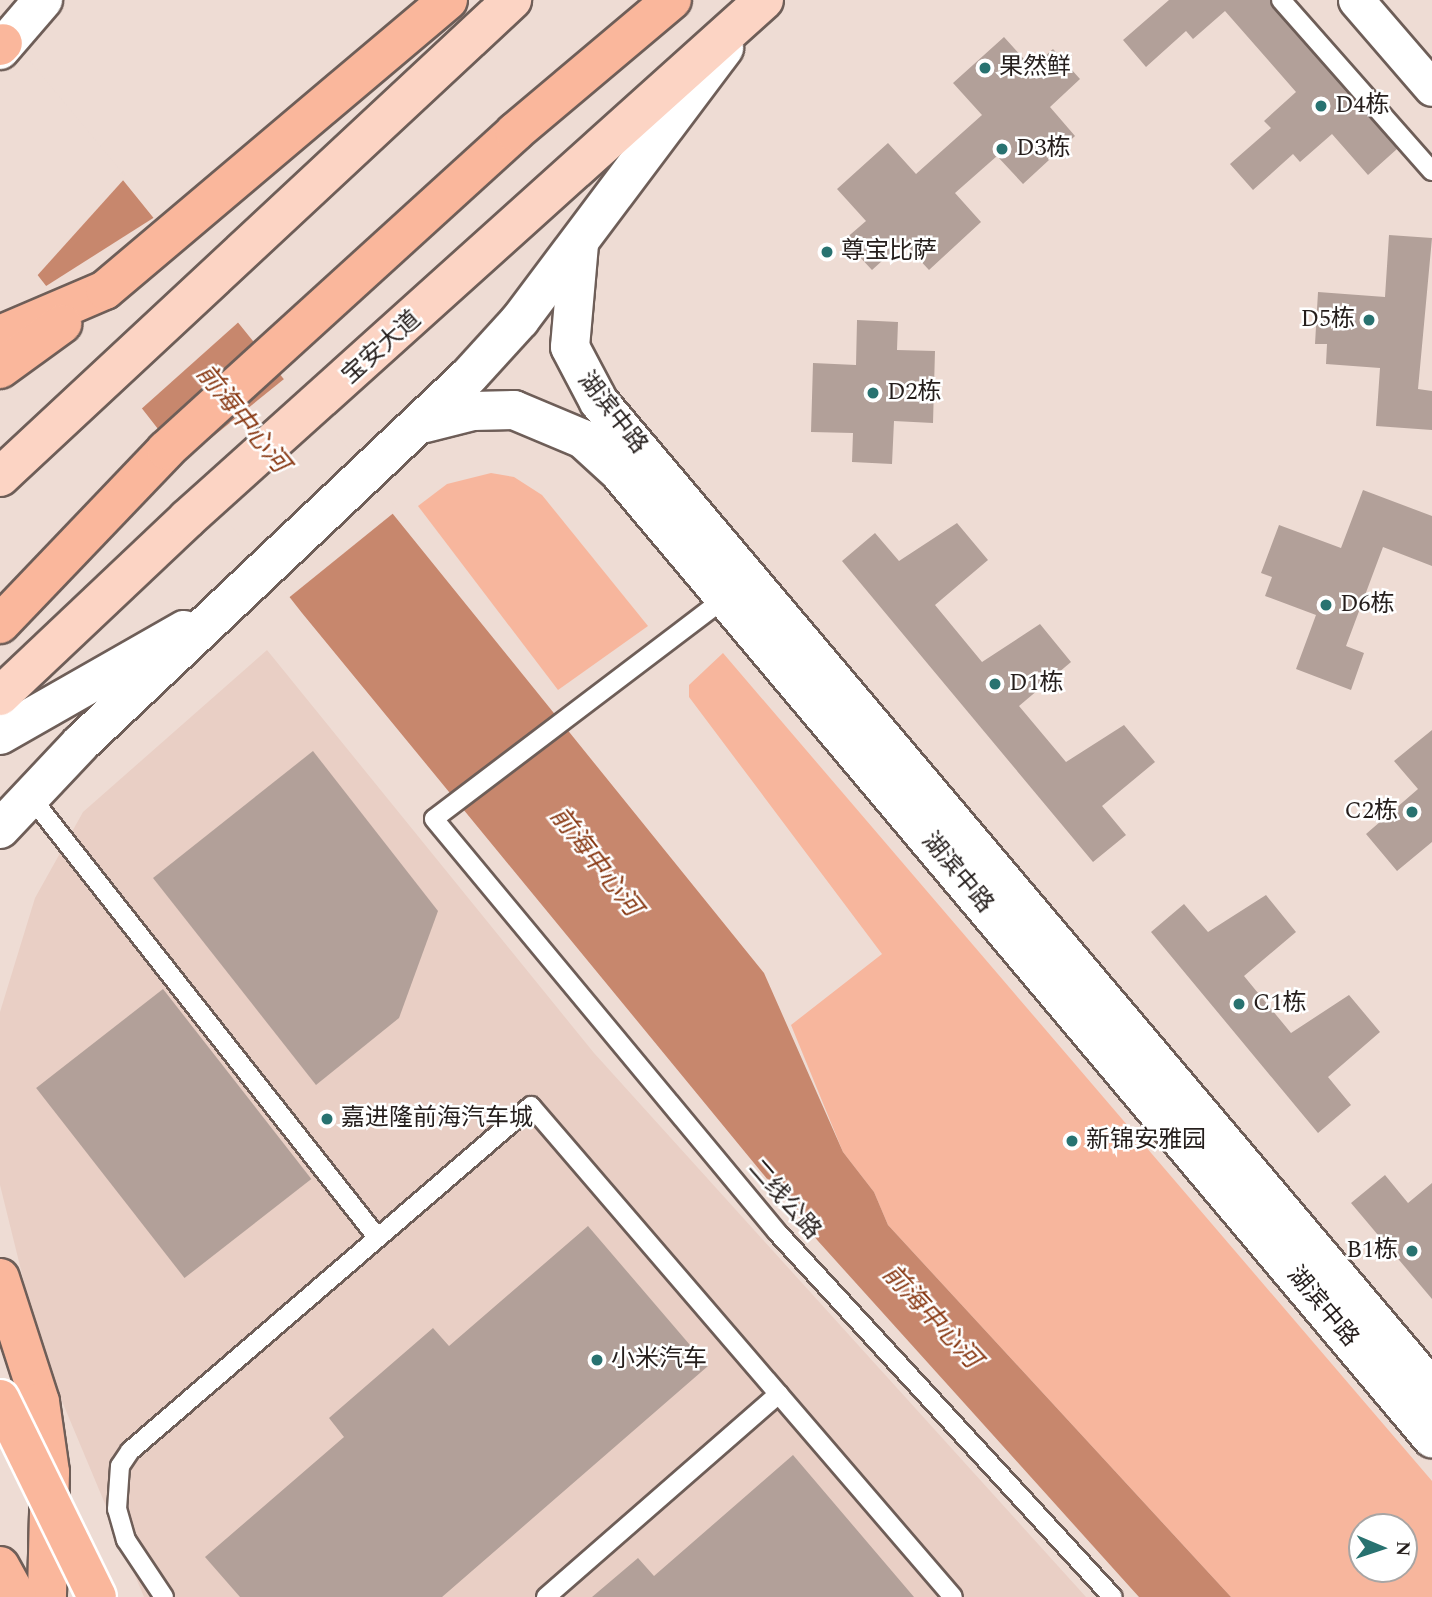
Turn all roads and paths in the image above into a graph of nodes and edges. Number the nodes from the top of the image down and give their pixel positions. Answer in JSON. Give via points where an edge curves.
{"nodes":[{"id":1,"x":43,"y":0,"type":"edge"},
{"id":2,"x":448,"y":0,"type":"edge"},
{"id":3,"x":512,"y":0,"type":"edge"},
{"id":4,"x":672,"y":0,"type":"edge"},
{"id":5,"x":1281,"y":0,"type":"edge"},
{"id":6,"x":1356,"y":0,"type":"edge"},
{"id":7,"x":758,"y":5,"type":"edge"},
{"id":8,"x":1,"y":46,"type":"edge"},
{"id":9,"x":1432,"y":88,"type":"edge"},
{"id":10,"x":1432,"y":171,"type":"edge"},
{"id":11,"x":579,"y":244,"type":"junction"},
{"id":12,"x":106,"y":290,"type":"junction"},
{"id":13,"x":0,"y":335,"type":"edge"},
{"id":14,"x":0,"y":369,"type":"edge"},
{"id":15,"x":424,"y":424,"type":"junction"},
{"id":16,"x":0,"y":477,"type":"edge"},
{"id":17,"x":675,"y":514,"type":"junction"},
{"id":18,"x":24,"y":594,"type":"junction"},
{"id":19,"x":238,"y":595,"type":"junction"},
{"id":20,"x":725,"y":598,"type":"junction"},
{"id":21,"x":0,"y":624,"type":"edge"},
{"id":22,"x":0,"y":645,"type":"edge"},
{"id":23,"x":0,"y":696,"type":"edge"},
{"id":24,"x":0,"y":735,"type":"edge"},
{"id":25,"x":29,"y":796,"type":"junction"},
{"id":26,"x":0,"y":829,"type":"edge"},
{"id":27,"x":377,"y":1237,"type":"junction"},
{"id":28,"x":0,"y":1278,"type":"edge"},
{"id":29,"x":1432,"y":1390,"type":"edge"},
{"id":30,"x":779,"y":1394,"type":"junction"},
{"id":31,"x":0,"y":1399,"type":"edge"},
{"id":32,"x":1432,"y":1438,"type":"edge"},
{"id":33,"x":0,"y":1566,"type":"edge"},
{"id":34,"x":17,"y":1597,"type":"edge"},
{"id":35,"x":47,"y":1597,"type":"edge"},
{"id":36,"x":97,"y":1597,"type":"edge"},
{"id":37,"x":164,"y":1597,"type":"edge"},
{"id":38,"x":546,"y":1597,"type":"edge"},
{"id":39,"x":953,"y":1597,"type":"edge"},
{"id":40,"x":1114,"y":1597,"type":"edge"}],
"edges":[{"from":1,"to":8,"type":"main road"},
{"from":2,"to":12,"type":"highway","via":[[243,179]]},
{"from":3,"to":16,"type":"main road"},
{"from":4,"to":18,"type":"highway","via":[[515,132],[166,450]]},
{"from":5,"to":10,"type":"lane"},
{"from":6,"to":9,"type":"street"},
{"from":7,"to":11,"type":"main road"},
{"from":7,"to":23,"type":"main road","name":"宝安大道","via":[[369,360],[187,519]]},
{"from":11,"to":15,"type":"main road"},
{"from":11,"to":17,"type":"main road","name":"湖滨中路","via":[[569,317],[575,364]]},
{"from":12,"to":13,"type":"highway"},
{"from":12,"to":14,"type":"highway"},
{"from":15,"to":17,"type":"main road","name":"湖滨中路","via":[[489,410],[514,410],[550,422],[583,439]]},
{"from":15,"to":19,"type":"main road"},
{"from":17,"to":20,"type":"main road","name":"湖滨中路"},
{"from":17,"to":29,"type":"main road","name":"湖滨中路"},
{"from":18,"to":21,"type":"highway"},
{"from":18,"to":22,"type":"highway"},
{"from":19,"to":24,"type":"main road"},
{"from":19,"to":25,"type":"main road"},
{"from":20,"to":32,"type":"main road","name":"湖滨中路"},
{"from":20,"to":40,"type":"lane","name":"二线公路","via":[[440,815],[777,1232]]},
{"from":25,"to":26,"type":"main road"},
{"from":25,"to":27,"type":"lane"},
{"from":27,"to":30,"type":"lane","via":[[531,1106]]},
{"from":27,"to":37,"type":"lane","via":[[120,1466],[117,1509],[126,1540]]},
{"from":28,"to":35,"type":"highway","bridge":true,"via":[[40,1402],[50,1472],[53,1550]]},
{"from":30,"to":38,"type":"lane"},
{"from":30,"to":39,"type":"lane"},
{"from":31,"to":36,"type":"highway","bridge":true},
{"from":33,"to":34,"type":"highway"}]}
